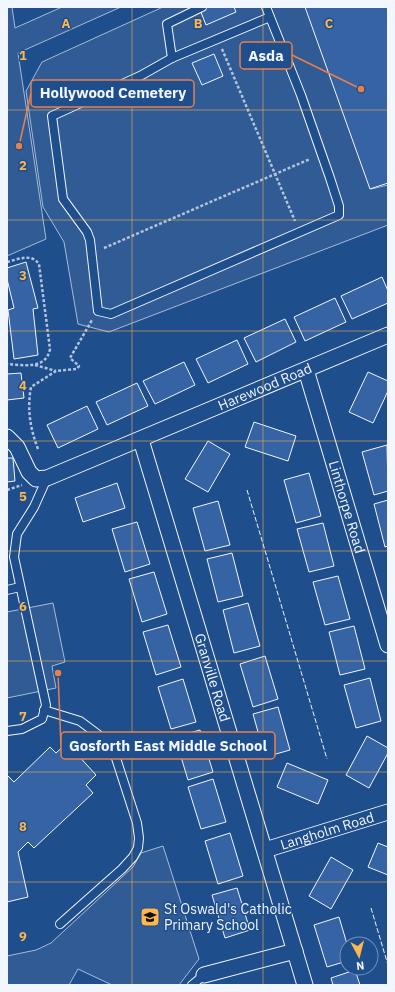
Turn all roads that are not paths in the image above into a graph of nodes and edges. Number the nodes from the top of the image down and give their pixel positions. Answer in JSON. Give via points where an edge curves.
{"nodes":[{"id":1,"x":202,"y":7,"type":"edge"},
{"id":2,"x":266,"y":7,"type":"edge"},
{"id":3,"x":270,"y":18,"type":"junction"},
{"id":4,"x":172,"y":58,"type":"junction"},
{"id":5,"x":388,"y":335,"type":"edge"},
{"id":6,"x":306,"y":370,"type":"junction"},
{"id":7,"x":7,"y":437,"type":"edge"},
{"id":8,"x":141,"y":440,"type":"junction"},
{"id":9,"x":42,"y":478,"type":"junction"},
{"id":10,"x":20,"y":587,"type":"junction"},
{"id":11,"x":7,"y":590,"type":"edge"},
{"id":12,"x":388,"y":645,"type":"edge"},
{"id":13,"x":44,"y":710,"type":"junction"},
{"id":14,"x":7,"y":731,"type":"edge"},
{"id":15,"x":388,"y":812,"type":"edge"},
{"id":16,"x":265,"y":850,"type":"junction"},
{"id":17,"x":60,"y":924,"type":"dead end"},
{"id":18,"x":295,"y":951,"type":"junction"},
{"id":19,"x":204,"y":975,"type":"joint"},
{"id":20,"x":192,"y":985,"type":"edge"},
{"id":21,"x":304,"y":985,"type":"edge"}],
"edges":[{"from":1,"to":4,"type":"lane","via":[[166,24]]},
{"from":2,"to":3,"type":"lane"},
{"from":3,"to":4,"type":"lane"},
{"from":3,"to":4,"type":"lane","via":[[301,95],[340,215],[111,314],[98,311],[90,240],[63,199],[52,116],[140,76]]},
{"from":5,"to":6,"type":"street","name":"Harewood Road"},
{"from":6,"to":8,"type":"street","name":"Harewood Road"},
{"from":6,"to":12,"type":"street","name":"Linthorpe Road"},
{"from":7,"to":9,"type":"street","via":[[16,447],[28,472]]},
{"from":8,"to":9,"type":"street","name":"Harewood Road"},
{"from":8,"to":16,"type":"street","name":"Granville Road"},
{"from":9,"to":10,"type":"lane","via":[[34,508],[17,534],[14,557]]},
{"from":10,"to":11,"type":"lane"},
{"from":10,"to":13,"type":"lane","via":[[46,705]]},
{"from":13,"to":14,"type":"lane","via":[[42,719],[22,729]]},
{"from":13,"to":17,"type":"lane","via":[[80,721],[100,736],[114,752],[137,823],[139,838],[138,848],[122,869]]},
{"from":15,"to":16,"type":"street","name":"Langholm Road"},
{"from":16,"to":18,"type":"street","name":"Granville Road"},
{"from":18,"to":19,"type":"street"},
{"from":18,"to":21,"type":"street","name":"Granville Road"},
{"from":19,"to":20,"type":"lane"}]}
